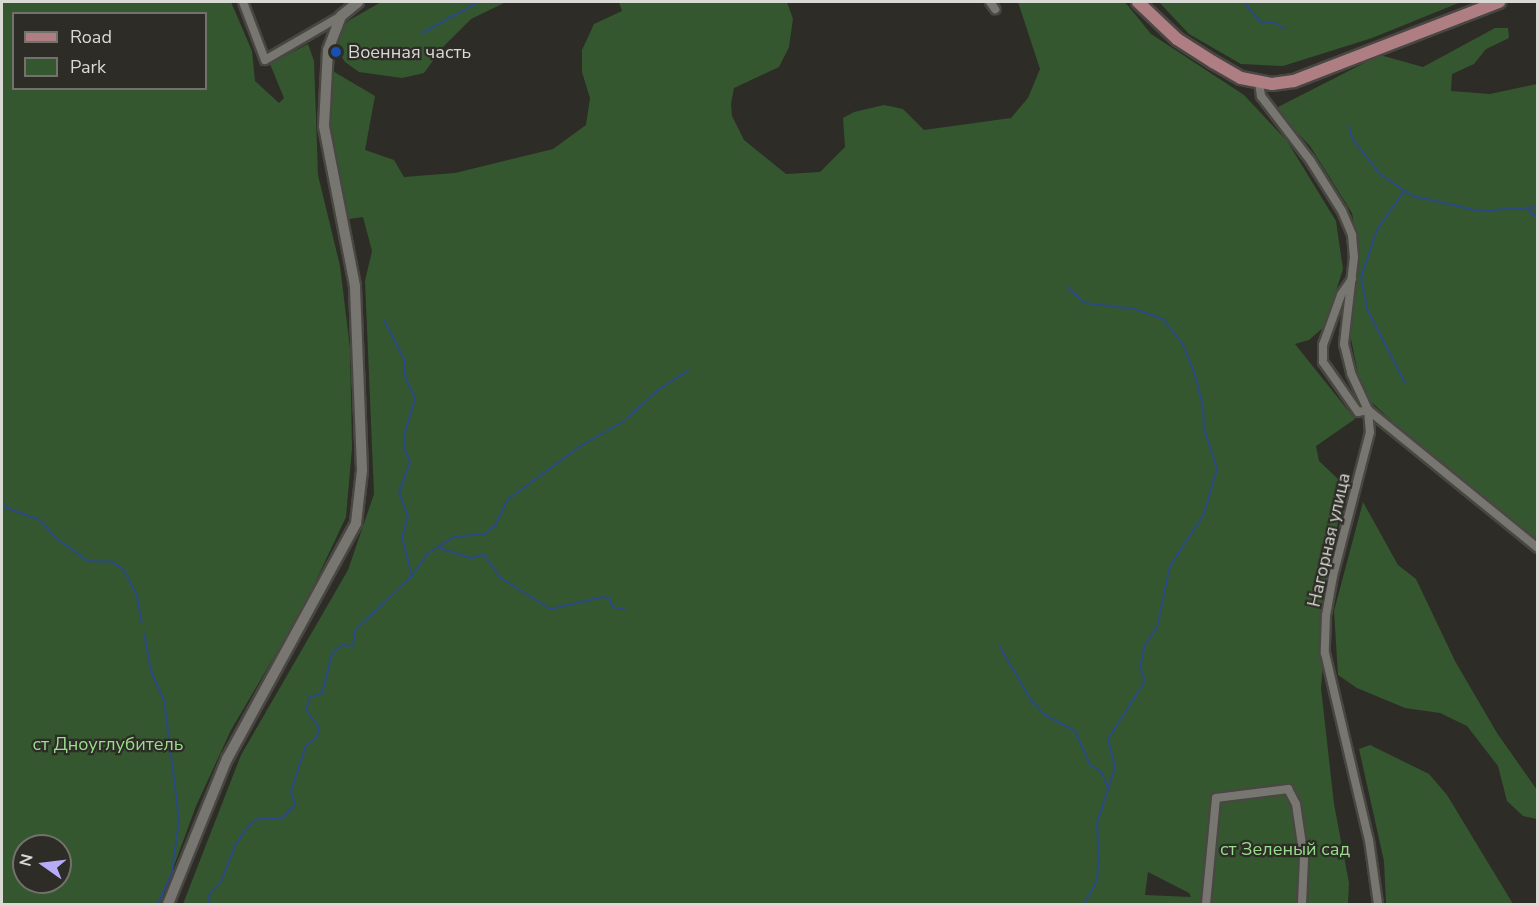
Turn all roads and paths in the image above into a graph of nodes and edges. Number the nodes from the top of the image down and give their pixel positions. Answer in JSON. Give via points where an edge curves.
{"nodes":[{"id":1,"x":243,"y":2,"type":"edge"},
{"id":2,"x":358,"y":2,"type":"edge"},
{"id":3,"x":990,"y":2,"type":"edge"},
{"id":4,"x":1138,"y":2,"type":"edge"},
{"id":5,"x":1499,"y":2,"type":"edge"},
{"id":6,"x":995,"y":9,"type":"dead end"},
{"id":7,"x":341,"y":16,"type":"junction"},
{"id":8,"x":1259,"y":83,"type":"junction"},
{"id":9,"x":1352,"y":279,"type":"junction"},
{"id":10,"x":1368,"y":410,"type":"junction"},
{"id":11,"x":1538,"y":548,"type":"edge"},
{"id":12,"x":168,"y":904,"type":"edge"},
{"id":13,"x":1206,"y":904,"type":"edge"},
{"id":14,"x":1302,"y":904,"type":"edge"},
{"id":15,"x":1378,"y":904,"type":"edge"}],
"edges":[{"from":1,"to":7,"type":"street","via":[[265,60]]},
{"from":2,"to":7,"type":"street"},
{"from":3,"to":6,"type":"street"},
{"from":4,"to":8,"type":"main road","via":[[1177,39],[1241,78]]},
{"from":5,"to":8,"type":"main road","via":[[1294,81]]},
{"from":7,"to":12,"type":"street","via":[[328,50],[324,126],[355,286],[362,470],[356,522],[226,759]]},
{"from":8,"to":9,"type":"street","via":[[1261,96],[1271,112],[1311,160],[1342,211],[1352,235]]},
{"from":9,"to":10,"type":"street","via":[[1344,344],[1351,373]]},
{"from":9,"to":10,"type":"street","via":[[1341,296],[1323,345],[1323,362],[1358,412]]},
{"from":10,"to":11,"type":"street"},
{"from":10,"to":15,"type":"street","name":"Нагорная улица","via":[[1366,451],[1326,615],[1326,653],[1370,840]]},
{"from":13,"to":14,"type":"street","via":[[1216,798],[1288,789],[1296,804],[1304,858]]}]}
